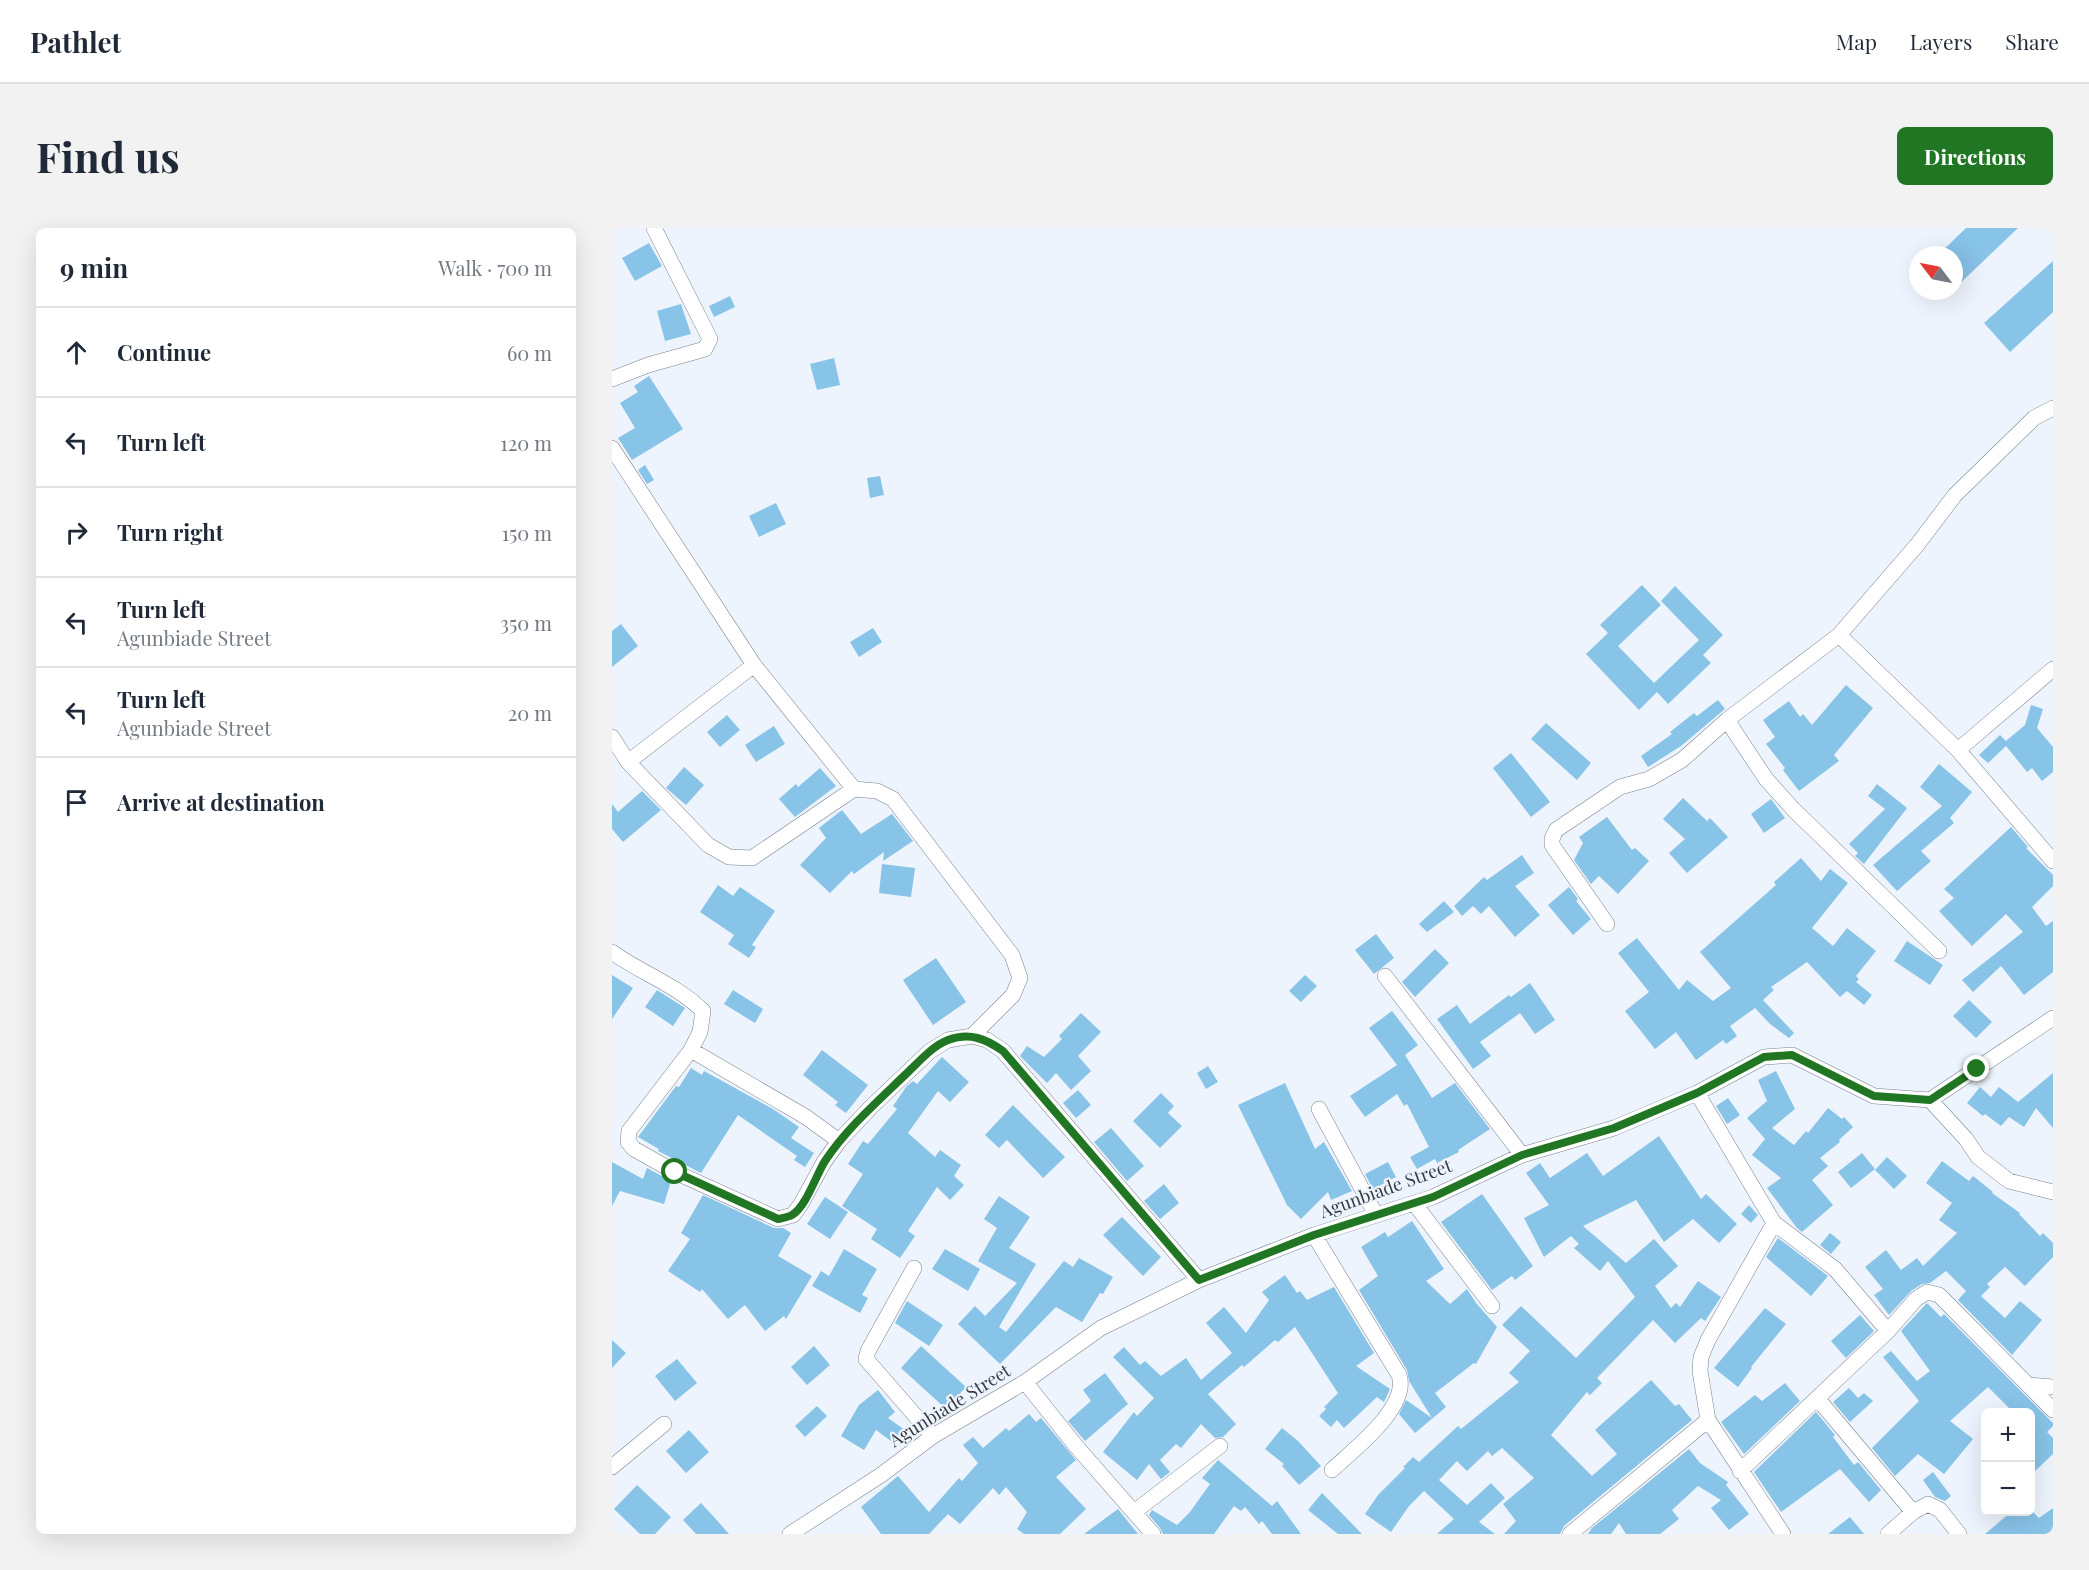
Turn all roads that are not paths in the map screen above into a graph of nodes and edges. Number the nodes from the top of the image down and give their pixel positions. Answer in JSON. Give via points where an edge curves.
{"nodes":[{"id":1,"x":654,"y":228,"type":"edge"},
{"id":2,"x":612,"y":379,"type":"edge"},
{"id":3,"x":2053,"y":408,"type":"edge"},
{"id":4,"x":612,"y":448,"type":"edge"},
{"id":5,"x":617,"y":466,"type":"edge"},
{"id":6,"x":1839,"y":636,"type":"junction"},
{"id":7,"x":754,"y":665,"type":"junction"},
{"id":8,"x":2053,"y":669,"type":"edge"},
{"id":9,"x":1727,"y":720,"type":"junction"},
{"id":10,"x":612,"y":737,"type":"edge"},
{"id":11,"x":1958,"y":750,"type":"junction"},
{"id":12,"x":628,"y":762,"type":"junction"},
{"id":13,"x":854,"y":789,"type":"junction"},
{"id":14,"x":2053,"y":861,"type":"edge"},
{"id":15,"x":1607,"y":924,"type":"dead end"},
{"id":16,"x":1939,"y":951,"type":"dead end"},
{"id":17,"x":612,"y":952,"type":"edge"},
{"id":18,"x":1385,"y":976,"type":"dead end"},
{"id":19,"x":2053,"y":1018,"type":"edge"},
{"id":20,"x":972,"y":1036,"type":"junction"},
{"id":21,"x":691,"y":1050,"type":"junction"},
{"id":22,"x":1697,"y":1093,"type":"junction"},
{"id":23,"x":1930,"y":1100,"type":"junction"},
{"id":24,"x":1319,"y":1109,"type":"dead end"},
{"id":25,"x":839,"y":1142,"type":"junction"},
{"id":26,"x":1522,"y":1155,"type":"junction"},
{"id":27,"x":2053,"y":1192,"type":"edge"},
{"id":28,"x":1414,"y":1203,"type":"junction"},
{"id":29,"x":1376,"y":1215,"type":"junction"},
{"id":30,"x":1774,"y":1222,"type":"junction"},
{"id":31,"x":1314,"y":1235,"type":"junction"},
{"id":32,"x":914,"y":1268,"type":"dead end"},
{"id":33,"x":1199,"y":1280,"type":"junction"},
{"id":34,"x":1492,"y":1306,"type":"dead end"},
{"id":35,"x":1888,"y":1331,"type":"junction"},
{"id":36,"x":1025,"y":1382,"type":"junction"},
{"id":37,"x":2028,"y":1385,"type":"junction"},
{"id":38,"x":2053,"y":1387,"type":"edge"},
{"id":39,"x":1817,"y":1398,"type":"junction"},
{"id":40,"x":2053,"y":1410,"type":"edge"},
{"id":41,"x":1708,"y":1420,"type":"junction"},
{"id":42,"x":664,"y":1424,"type":"dead end"},
{"id":43,"x":933,"y":1436,"type":"junction"},
{"id":44,"x":1220,"y":1446,"type":"dead end"},
{"id":45,"x":612,"y":1467,"type":"edge"},
{"id":46,"x":1332,"y":1470,"type":"dead end"},
{"id":47,"x":1740,"y":1471,"type":"junction"},
{"id":48,"x":1134,"y":1512,"type":"junction"},
{"id":49,"x":1913,"y":1512,"type":"junction"},
{"id":50,"x":790,"y":1534,"type":"edge"},
{"id":51,"x":1153,"y":1534,"type":"edge"},
{"id":52,"x":1570,"y":1534,"type":"edge"},
{"id":53,"x":1783,"y":1534,"type":"edge"},
{"id":54,"x":1888,"y":1534,"type":"edge"},
{"id":55,"x":1959,"y":1534,"type":"edge"}],
"edges":[{"from":1,"to":2,"type":"street","via":[[710,339],[705,349]]},
{"from":3,"to":6,"type":"street","via":[[2034,418],[1955,495]]},
{"from":4,"to":5,"type":"street"},
{"from":5,"to":7,"type":"street"},
{"from":6,"to":9,"type":"street"},
{"from":6,"to":11,"type":"street"},
{"from":7,"to":12,"type":"street"},
{"from":7,"to":13,"type":"street"},
{"from":8,"to":11,"type":"street"},
{"from":9,"to":15,"type":"street","via":[[1682,760],[1649,779],[1620,787],[1556,830],[1552,845]]},
{"from":9,"to":16,"type":"street","via":[[1766,779],[1786,801]]},
{"from":10,"to":12,"type":"street"},
{"from":11,"to":14,"type":"street"},
{"from":12,"to":13,"type":"street","via":[[708,845],[729,857],[752,858]]},
{"from":13,"to":20,"type":"street","via":[[877,791],[893,799],[1012,956],[1020,978],[1013,995]]},
{"from":17,"to":21,"type":"street","via":[[689,997],[703,1011],[700,1032]]},
{"from":18,"to":26,"type":"street"},
{"from":19,"to":23,"type":"street"},
{"from":20,"to":25,"type":"street","via":[[948,1040],[930,1051]]},
{"from":20,"to":33,"type":"street","via":[[1003,1051]]},
{"from":21,"to":25,"type":"street","via":[[806,1116]]},
{"from":21,"to":25,"type":"street","via":[[629,1131],[628,1142],[634,1149],[778,1219],[793,1215]]},
{"from":22,"to":23,"type":"street","name":"Agunbiade Street","via":[[1764,1057],[1792,1055],[1874,1096]]},
{"from":22,"to":26,"type":"street","name":"Agunbiade Street","via":[[1614,1128]]},
{"from":22,"to":30,"type":"street"},
{"from":23,"to":27,"type":"street","via":[[1978,1157],[2009,1181]]},
{"from":24,"to":29,"type":"street"},
{"from":26,"to":28,"type":"street","name":"Agunbiade Street"},
{"from":28,"to":29,"type":"street","name":"Agunbiade Street"},
{"from":28,"to":34,"type":"street"},
{"from":29,"to":31,"type":"street","name":"Agunbiade Street"},
{"from":30,"to":35,"type":"street","via":[[1835,1269]]},
{"from":30,"to":41,"type":"street","via":[[1701,1357]]},
{"from":31,"to":33,"type":"street","name":"Agunbiade Street"},
{"from":31,"to":46,"type":"street","via":[[1401,1382],[1395,1405],[1376,1429]]},
{"from":32,"to":43,"type":"street","via":[[866,1359]]},
{"from":33,"to":36,"type":"street","name":"Agunbiade Street","via":[[1101,1328]]},
{"from":35,"to":37,"type":"street","via":[[1916,1299],[1927,1292],[1939,1295]]},
{"from":35,"to":39,"type":"street"},
{"from":36,"to":43,"type":"street","name":"Agunbiade Street"},
{"from":36,"to":48,"type":"street"},
{"from":37,"to":38,"type":"street"},
{"from":37,"to":40,"type":"street"},
{"from":39,"to":47,"type":"street"},
{"from":39,"to":49,"type":"street"},
{"from":41,"to":47,"type":"street"},
{"from":41,"to":52,"type":"street"},
{"from":42,"to":45,"type":"street"},
{"from":43,"to":50,"type":"street","name":"Agunbiade Street"},
{"from":44,"to":48,"type":"street"},
{"from":47,"to":53,"type":"street"},
{"from":48,"to":51,"type":"street"},
{"from":49,"to":54,"type":"street"},
{"from":49,"to":55,"type":"street","via":[[1928,1504],[1940,1510]]}]}
